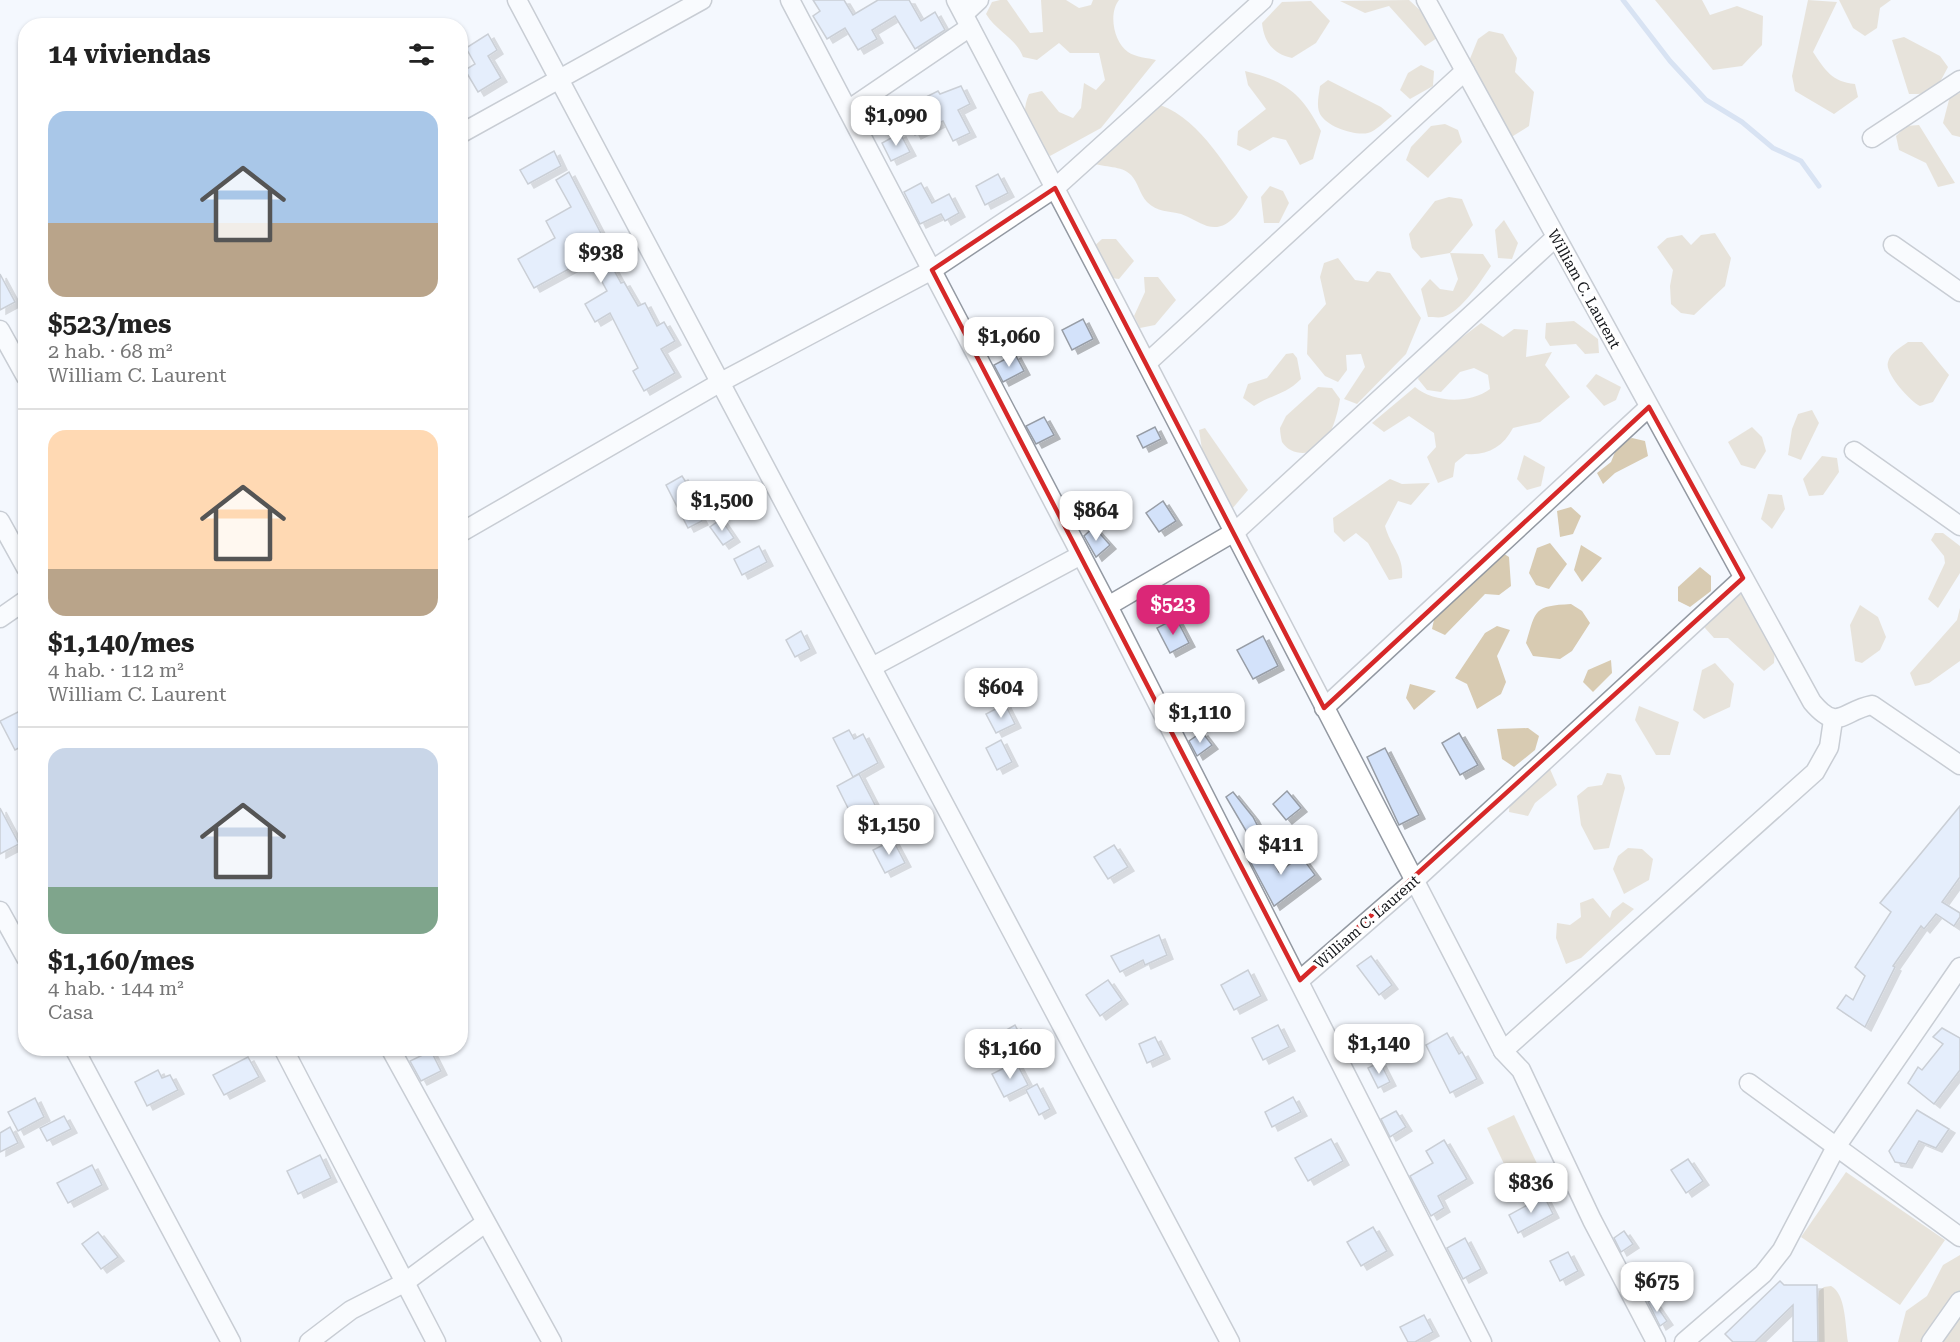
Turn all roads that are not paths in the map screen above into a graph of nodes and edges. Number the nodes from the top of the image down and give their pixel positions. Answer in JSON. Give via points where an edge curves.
{"nodes":[{"id":1,"x":517,"y":0,"type":"edge"},
{"id":2,"x":702,"y":0,"type":"edge"},
{"id":3,"x":790,"y":0,"type":"edge"},
{"id":4,"x":979,"y":0,"type":"edge"},
{"id":5,"x":1263,"y":0,"type":"edge"},
{"id":6,"x":1426,"y":0,"type":"edge"},
{"id":7,"x":963,"y":14,"type":"edge"},
{"id":8,"x":1465,"y":71,"type":"junction"},
{"id":9,"x":560,"y":79,"type":"junction"},
{"id":10,"x":1960,"y":80,"type":"edge"},
{"id":11,"x":848,"y":110,"type":"junction"},
{"id":12,"x":468,"y":130,"type":"edge"},
{"id":13,"x":1872,"y":138,"type":"dead end"},
{"id":14,"x":1055,"y":188,"type":"junction"},
{"id":15,"x":1556,"y":237,"type":"junction"},
{"id":16,"x":1893,"y":244,"type":"dead end"},
{"id":17,"x":932,"y":270,"type":"junction"},
{"id":18,"x":1960,"y":292,"type":"edge"},
{"id":19,"x":2,"y":339,"type":"edge"},
{"id":20,"x":1147,"y":363,"type":"junction"},
{"id":21,"x":18,"y":364,"type":"edge"},
{"id":22,"x":721,"y":382,"type":"junction"},
{"id":23,"x":1649,"y":407,"type":"junction"},
{"id":24,"x":1854,"y":451,"type":"dead end"},
{"id":25,"x":0,"y":521,"type":"edge"},
{"id":26,"x":1960,"y":526,"type":"edge"},
{"id":27,"x":468,"y":527,"type":"edge"},
{"id":28,"x":1236,"y":531,"type":"junction"},
{"id":29,"x":18,"y":554,"type":"edge"},
{"id":30,"x":1082,"y":555,"type":"junction"},
{"id":31,"x":1743,"y":578,"type":"junction"},
{"id":32,"x":18,"y":606,"type":"edge"},
{"id":33,"x":1108,"y":606,"type":"junction"},
{"id":34,"x":0,"y":618,"type":"edge"},
{"id":35,"x":872,"y":667,"type":"junction"},
{"id":36,"x":1324,"y":708,"type":"junction"},
{"id":37,"x":1833,"y":720,"type":"junction"},
{"id":38,"x":1960,"y":765,"type":"edge"},
{"id":39,"x":1414,"y":880,"type":"junction"},
{"id":40,"x":0,"y":911,"type":"edge"},
{"id":41,"x":18,"y":944,"type":"edge"},
{"id":42,"x":1960,"y":967,"type":"edge"},
{"id":43,"x":1300,"y":981,"type":"junction"},
{"id":44,"x":1503,"y":1051,"type":"junction"},
{"id":45,"x":78,"y":1056,"type":"edge"},
{"id":46,"x":287,"y":1056,"type":"edge"},
{"id":47,"x":394,"y":1056,"type":"edge"},
{"id":48,"x":1749,"y":1083,"type":"dead end"},
{"id":49,"x":1836,"y":1147,"type":"junction"},
{"id":50,"x":485,"y":1223,"type":"junction"},
{"id":51,"x":1960,"y":1237,"type":"edge"},
{"id":52,"x":404,"y":1283,"type":"junction"},
{"id":53,"x":1960,"y":1301,"type":"edge"},
{"id":54,"x":231,"y":1342,"type":"edge"},
{"id":55,"x":309,"y":1342,"type":"edge"},
{"id":56,"x":436,"y":1342,"type":"edge"},
{"id":57,"x":552,"y":1342,"type":"edge"},
{"id":58,"x":1230,"y":1342,"type":"edge"},
{"id":59,"x":1482,"y":1342,"type":"edge"},
{"id":60,"x":1656,"y":1342,"type":"edge"},
{"id":61,"x":1684,"y":1342,"type":"edge"},
{"id":62,"x":1931,"y":1342,"type":"edge"}],
"edges":[{"from":1,"to":9,"type":"street"},
{"from":2,"to":9,"type":"street"},
{"from":3,"to":11,"type":"street","name":"William C. Laurent"},
{"from":4,"to":7,"type":"street"},
{"from":5,"to":14,"type":"street"},
{"from":6,"to":8,"type":"street","name":"William C. Laurent"},
{"from":7,"to":11,"type":"street"},
{"from":7,"to":14,"type":"street"},
{"from":8,"to":15,"type":"street","name":"William C. Laurent"},
{"from":8,"to":20,"type":"street"},
{"from":9,"to":12,"type":"street"},
{"from":9,"to":22,"type":"street"},
{"from":10,"to":13,"type":"street"},
{"from":11,"to":17,"type":"street","name":"William C. Laurent"},
{"from":14,"to":17,"type":"street"},
{"from":14,"to":20,"type":"street"},
{"from":15,"to":23,"type":"street","name":"William C. Laurent"},
{"from":15,"to":28,"type":"street"},
{"from":16,"to":18,"type":"street"},
{"from":17,"to":22,"type":"street"},
{"from":17,"to":30,"type":"street","name":"William C. Laurent"},
{"from":19,"to":21,"type":"street"},
{"from":20,"to":28,"type":"street"},
{"from":22,"to":27,"type":"street"},
{"from":22,"to":35,"type":"street"},
{"from":23,"to":31,"type":"street","name":"William C. Laurent"},
{"from":23,"to":36,"type":"street"},
{"from":24,"to":26,"type":"street"},
{"from":25,"to":29,"type":"street"},
{"from":28,"to":33,"type":"street"},
{"from":28,"to":36,"type":"street"},
{"from":30,"to":33,"type":"street","name":"William C. Laurent"},
{"from":30,"to":35,"type":"street"},
{"from":31,"to":37,"type":"street","name":"William C. Laurent","via":[[1804,689],[1821,713]]},
{"from":31,"to":39,"type":"street","name":"William C. Laurent"},
{"from":32,"to":34,"type":"street"},
{"from":33,"to":43,"type":"street","name":"William C. Laurent"},
{"from":35,"to":58,"type":"street"},
{"from":36,"to":39,"type":"street"},
{"from":37,"to":38,"type":"street","via":[[1872,705]]},
{"from":37,"to":44,"type":"street","via":[[1829,747],[1815,772]]},
{"from":39,"to":43,"type":"street","name":"William C. Laurent"},
{"from":39,"to":44,"type":"street"},
{"from":40,"to":41,"type":"street"},
{"from":42,"to":49,"type":"street"},
{"from":43,"to":59,"type":"street"},
{"from":44,"to":60,"type":"street","via":[[1521,1070],[1592,1220]]},
{"from":45,"to":54,"type":"street"},
{"from":46,"to":52,"type":"street"},
{"from":47,"to":50,"type":"street"},
{"from":48,"to":49,"type":"street"},
{"from":49,"to":51,"type":"street"},
{"from":49,"to":61,"type":"street","via":[[1782,1250],[1763,1274]]},
{"from":50,"to":52,"type":"street"},
{"from":50,"to":57,"type":"street"},
{"from":52,"to":55,"type":"street","via":[[351,1310]]},
{"from":52,"to":56,"type":"street"},
{"from":53,"to":62,"type":"street"}]}
